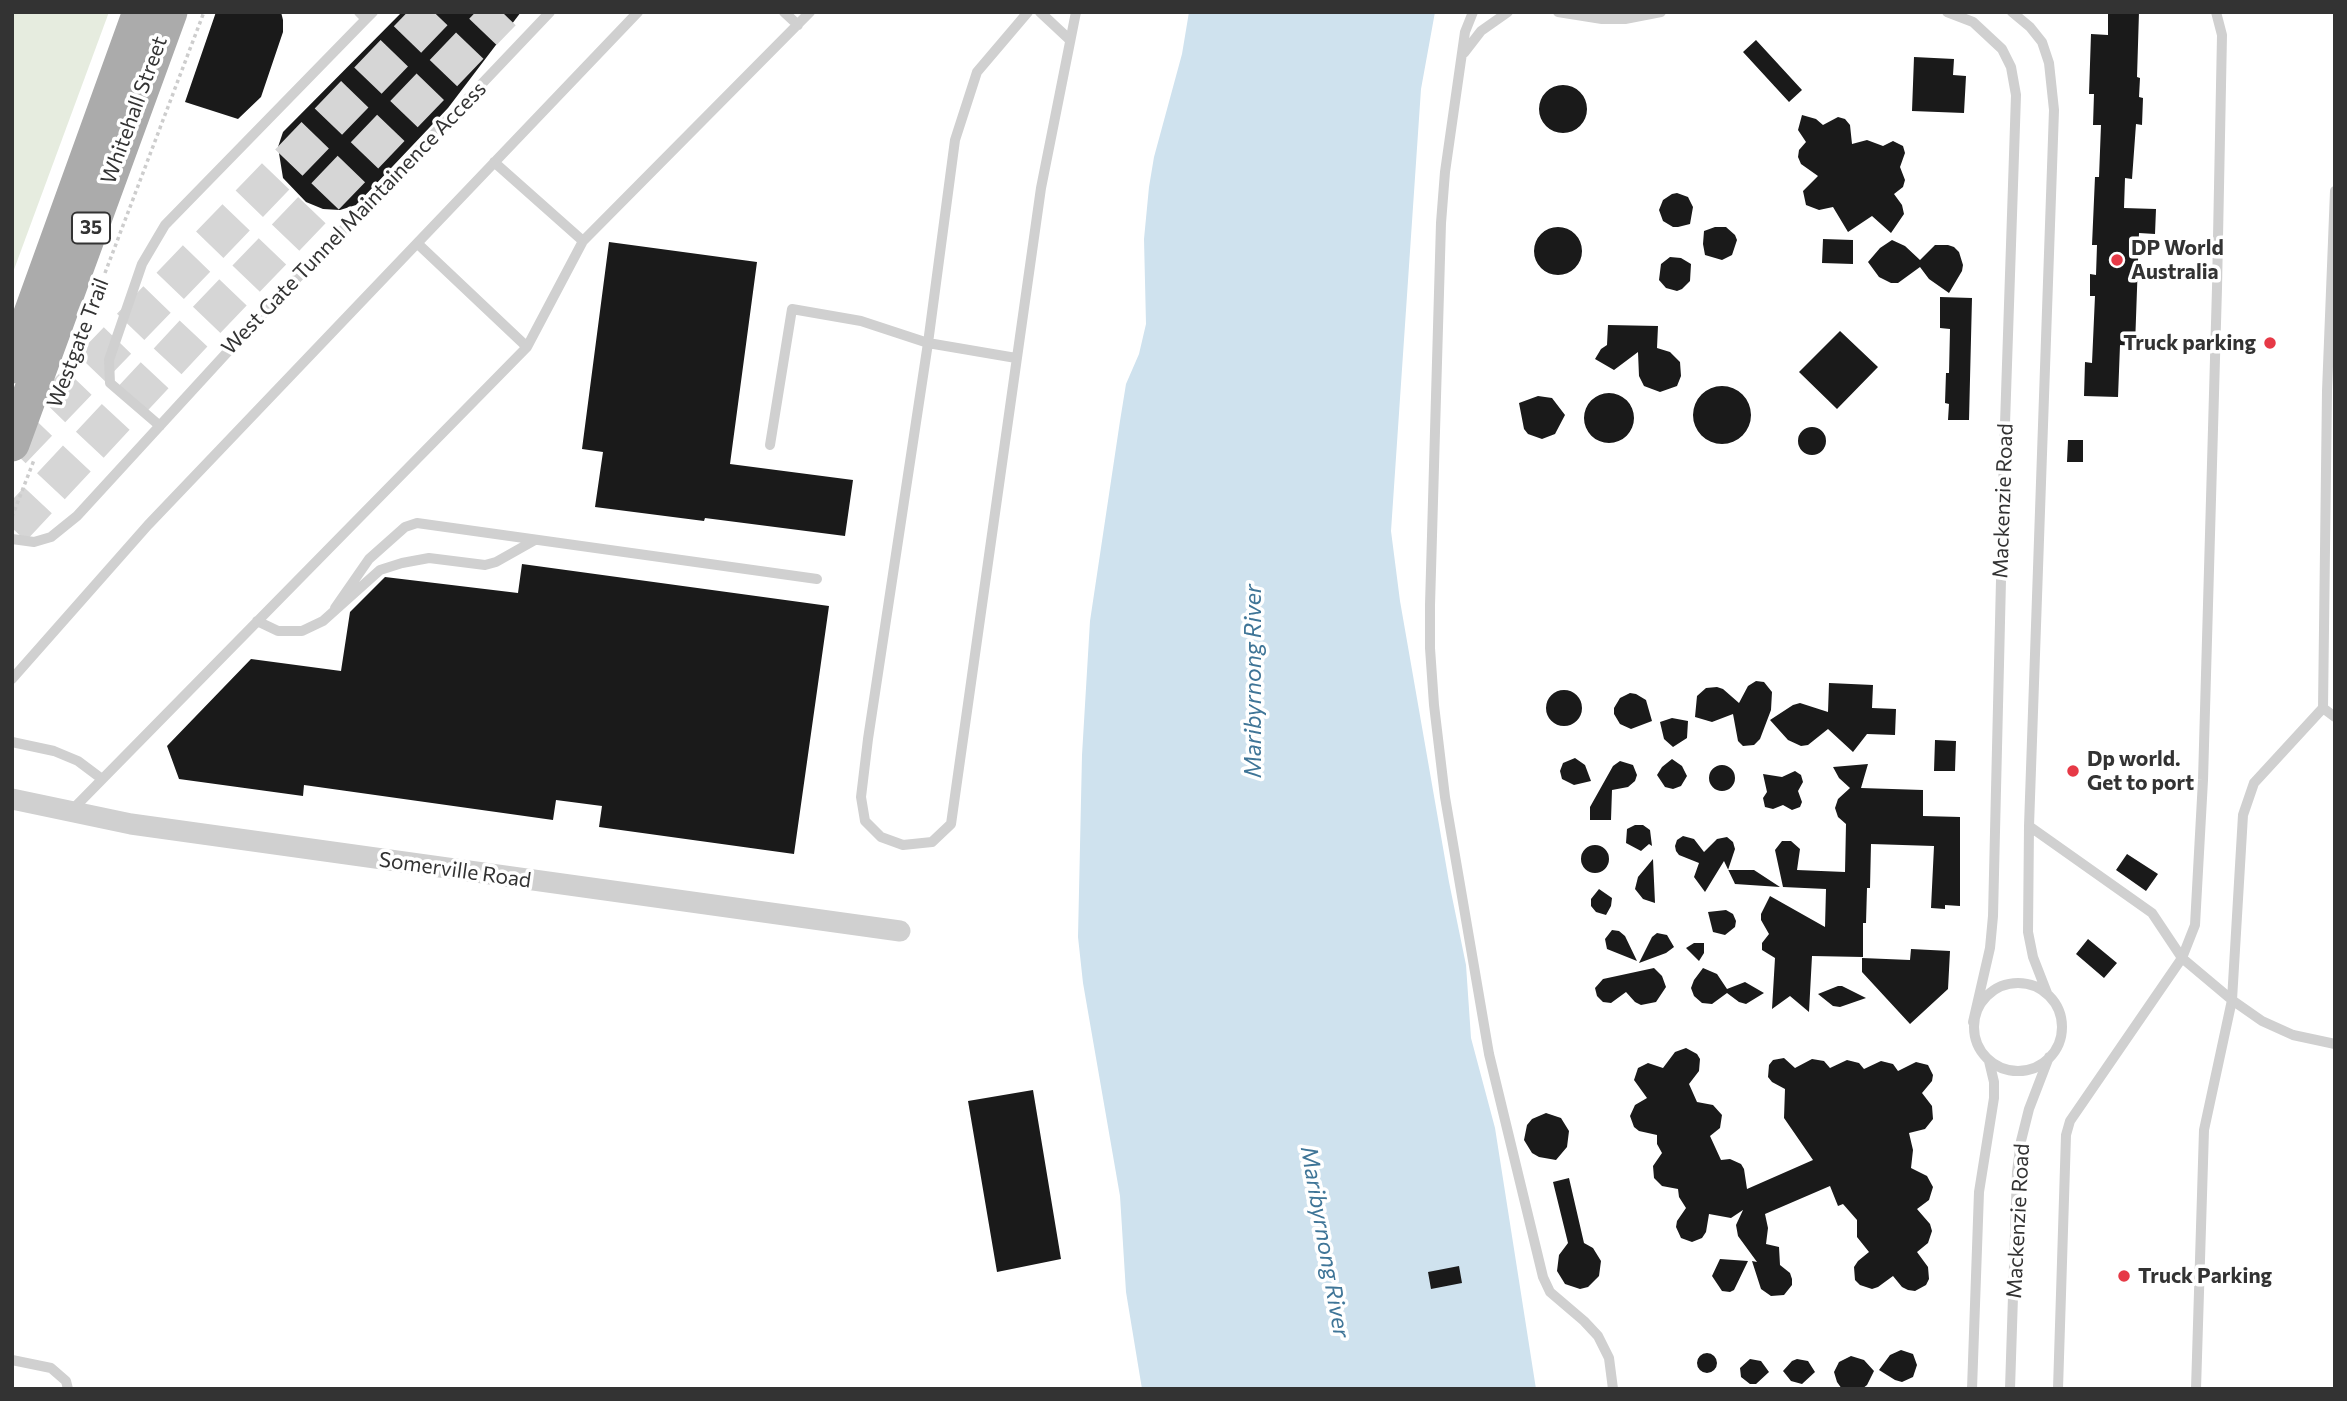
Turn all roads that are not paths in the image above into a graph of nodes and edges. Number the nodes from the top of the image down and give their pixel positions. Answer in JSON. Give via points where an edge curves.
{"nodes":[{"id":1,"x":140,"y":12,"type":"edge"},
{"id":2,"x":170,"y":12,"type":"edge"},
{"id":3,"x":550,"y":12,"type":"edge"},
{"id":4,"x":638,"y":12,"type":"edge"},
{"id":5,"x":784,"y":12,"type":"edge"},
{"id":6,"x":810,"y":12,"type":"edge"},
{"id":7,"x":1028,"y":12,"type":"edge"},
{"id":8,"x":1040,"y":12,"type":"edge"},
{"id":9,"x":1076,"y":12,"type":"edge"},
{"id":10,"x":1473,"y":12,"type":"edge"},
{"id":11,"x":1508,"y":12,"type":"edge"},
{"id":12,"x":1558,"y":12,"type":"edge"},
{"id":13,"x":1661,"y":12,"type":"edge"},
{"id":14,"x":1947,"y":12,"type":"edge"},
{"id":15,"x":2012,"y":12,"type":"edge"},
{"id":16,"x":2216,"y":12,"type":"edge"},
{"id":17,"x":366,"y":15,"type":"edge"},
{"id":18,"x":798,"y":25,"type":"junction"},
{"id":19,"x":1070,"y":40,"type":"junction"},
{"id":20,"x":1463,"y":55,"type":"junction"},
{"id":21,"x":494,"y":162,"type":"junction"},
{"id":22,"x":2335,"y":191,"type":"edge"},
{"id":23,"x":583,"y":241,"type":"junction"},
{"id":24,"x":418,"y":244,"type":"junction"},
{"id":25,"x":929,"y":343,"type":"junction"},
{"id":26,"x":527,"y":347,"type":"junction"},
{"id":27,"x":1016,"y":358,"type":"junction"},
{"id":28,"x":12,"y":366,"type":"edge"},
{"id":29,"x":2331,"y":391,"type":"edge"},
{"id":30,"x":160,"y":426,"type":"junction"},
{"id":31,"x":770,"y":445,"type":"dead end"},
{"id":32,"x":24,"y":448,"type":"edge"},
{"id":33,"x":12,"y":540,"type":"edge"},
{"id":34,"x":535,"y":540,"type":"junction"},
{"id":35,"x":817,"y":579,"type":"dead end"},
{"id":36,"x":335,"y":608,"type":"junction"},
{"id":37,"x":257,"y":621,"type":"junction"},
{"id":38,"x":12,"y":679,"type":"edge"},
{"id":39,"x":2323,"y":708,"type":"junction"},
{"id":40,"x":2335,"y":716,"type":"edge"},
{"id":41,"x":12,"y":742,"type":"edge"},
{"id":42,"x":102,"y":779,"type":"junction"},
{"id":43,"x":12,"y":799,"type":"edge"},
{"id":44,"x":70,"y":812,"type":"junction"},
{"id":45,"x":2029,"y":826,"type":"junction"},
{"id":46,"x":900,"y":932,"type":"dead end"},
{"id":47,"x":2182,"y":958,"type":"junction"},
{"id":48,"x":2047,"y":993,"type":"junction"},
{"id":49,"x":2232,"y":1000,"type":"junction"},
{"id":50,"x":1973,"y":1022,"type":"junction"},
{"id":51,"x":2335,"y":1044,"type":"edge"},
{"id":52,"x":2049,"y":1058,"type":"junction"},
{"id":53,"x":1989,"y":1061,"type":"junction"},
{"id":54,"x":12,"y":1360,"type":"edge"},
{"id":55,"x":68,"y":1389,"type":"edge"},
{"id":56,"x":1613,"y":1389,"type":"edge"},
{"id":57,"x":1972,"y":1389,"type":"edge"},
{"id":58,"x":2010,"y":1389,"type":"edge"},
{"id":59,"x":2058,"y":1389,"type":"edge"},
{"id":60,"x":2196,"y":1389,"type":"edge"}],
"edges":[{"from":1,"to":28,"type":"main road","name":"Whitehall Street","number":"35"},
{"from":2,"to":32,"type":"main road","name":"Whitehall Street","number":"35"},
{"from":3,"to":30,"type":"lane","name":"West Gate Tunnel Maintainence Access"},
{"from":4,"to":21,"type":"lane"},
{"from":5,"to":18,"type":"lane"},
{"from":6,"to":18,"type":"lane"},
{"from":7,"to":25,"type":"lane","via":[[977,72],[954,140]]},
{"from":8,"to":19,"type":"lane"},
{"from":9,"to":19,"type":"lane"},
{"from":10,"to":20,"type":"lane"},
{"from":11,"to":20,"type":"lane","via":[[1481,31]]},
{"from":12,"to":13,"type":"lane","via":[[1625,19]]},
{"from":14,"to":50,"type":"lane","name":"Mackenzie Road","via":[[1973,22],[2002,50],[2011,67],[2016,95],[1993,916]]},
{"from":15,"to":45,"type":"lane","name":"Mackenzie Road","via":[[2042,42],[2054,110]]},
{"from":16,"to":47,"type":"lane","via":[[2222,35],[2203,780],[2194,925]]},
{"from":17,"to":30,"type":"lane","via":[[165,225],[142,264],[109,360],[110,383]]},
{"from":18,"to":23,"type":"lane"},
{"from":19,"to":27,"type":"lane","via":[[1041,188]]},
{"from":20,"to":56,"type":"lane","via":[[1441,223],[1430,627],[1434,705],[1489,1054],[1543,1277],[1550,1292],[1598,1336],[1609,1358]]},
{"from":21,"to":23,"type":"lane"},
{"from":21,"to":24,"type":"lane"},
{"from":22,"to":29,"type":"lane"},
{"from":23,"to":26,"type":"lane"},
{"from":24,"to":26,"type":"lane"},
{"from":24,"to":38,"type":"lane","via":[[148,525]]},
{"from":25,"to":27,"type":"lane"},
{"from":25,"to":27,"type":"lane","via":[[861,797],[865,821],[881,837],[903,845],[932,842],[951,824]]},
{"from":25,"to":31,"type":"lane","via":[[861,321],[792,309]]},
{"from":26,"to":37,"type":"lane"},
{"from":29,"to":39,"type":"lane"},
{"from":30,"to":33,"type":"lane","name":"West Gate Tunnel Maintainence Access","via":[[77,516],[51,537],[34,542]]},
{"from":34,"to":35,"type":"lane"},
{"from":34,"to":36,"type":"lane","via":[[485,565],[429,558],[380,570]]},
{"from":34,"to":36,"type":"lane","via":[[417,523],[405,527],[369,559]]},
{"from":36,"to":37,"type":"lane","via":[[302,632],[278,631]]},
{"from":37,"to":42,"type":"lane"},
{"from":39,"to":40,"type":"lane"},
{"from":39,"to":49,"type":"lane","via":[[2255,783],[2243,815]]},
{"from":41,"to":42,"type":"lane","via":[[54,751]]},
{"from":42,"to":44,"type":"lane"},
{"from":43,"to":44,"type":"street","name":"Somerville Road"},
{"from":44,"to":46,"type":"street","name":"Somerville Road"},
{"from":45,"to":47,"type":"lane","via":[[2152,913]]},
{"from":45,"to":48,"type":"lane","name":"Mackenzie Road","via":[[2028,932]]},
{"from":47,"to":49,"type":"lane"},
{"from":47,"to":59,"type":"lane","via":[[2070,1121]]},
{"from":48,"to":50,"type":"lane","via":[[2022,983],[1995,989],[1984,997]]},
{"from":48,"to":52,"type":"lane","via":[[2062,1025]]},
{"from":49,"to":51,"type":"lane","via":[[2293,1035]]},
{"from":49,"to":60,"type":"lane","via":[[2204,1130]]},
{"from":50,"to":53,"type":"lane","via":[[1974,1036]]},
{"from":52,"to":53,"type":"lane","via":[[2039,1066],[2013,1071]]},
{"from":52,"to":58,"type":"lane","name":"Mackenzie Road","via":[[2029,1110],[2017,1172]]},
{"from":53,"to":57,"type":"lane","name":"Mackenzie Road","via":[[1994,1098],[1979,1192]]},
{"from":54,"to":55,"type":"lane","via":[[51,1368]]}]}
